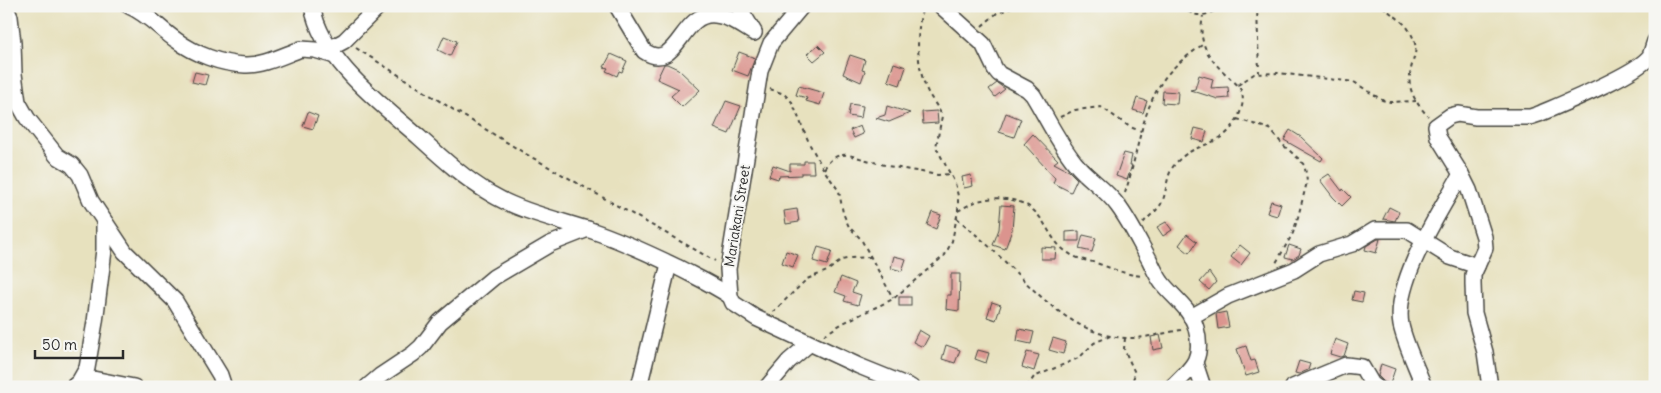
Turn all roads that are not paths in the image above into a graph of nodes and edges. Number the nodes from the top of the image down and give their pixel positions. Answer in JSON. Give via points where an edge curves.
{"nodes":[{"id":1,"x":129,"y":6,"type":"edge"},
{"id":2,"x":312,"y":6,"type":"edge"},
{"id":3,"x":379,"y":6,"type":"edge"},
{"id":4,"x":617,"y":6,"type":"edge"},
{"id":5,"x":738,"y":6,"type":"edge"},
{"id":6,"x":802,"y":6,"type":"edge"},
{"id":7,"x":942,"y":6,"type":"edge"},
{"id":8,"x":6,"y":8,"type":"edge"},
{"id":9,"x":754,"y":33,"type":"junction"},
{"id":10,"x":1655,"y":41,"type":"edge"},
{"id":11,"x":332,"y":52,"type":"junction"},
{"id":12,"x":766,"y":53,"type":"junction"},
{"id":13,"x":1461,"y":174,"type":"junction"},
{"id":14,"x":104,"y":222,"type":"junction"},
{"id":15,"x":588,"y":229,"type":"junction"},
{"id":16,"x":1425,"y":241,"type":"junction"},
{"id":17,"x":670,"y":264,"type":"junction"},
{"id":18,"x":1477,"y":266,"type":"junction"},
{"id":19,"x":730,"y":296,"type":"junction"},
{"id":20,"x":1194,"y":322,"type":"junction"},
{"id":21,"x":809,"y":344,"type":"junction"},
{"id":22,"x":1195,"y":363,"type":"junction"},
{"id":23,"x":1489,"y":380,"type":"dead end"},
{"id":24,"x":78,"y":382,"type":"edge"},
{"id":25,"x":134,"y":387,"type":"edge"},
{"id":26,"x":224,"y":387,"type":"edge"},
{"id":27,"x":367,"y":387,"type":"edge"},
{"id":28,"x":639,"y":387,"type":"edge"},
{"id":29,"x":767,"y":387,"type":"edge"},
{"id":30,"x":912,"y":387,"type":"edge"},
{"id":31,"x":1172,"y":387,"type":"edge"},
{"id":32,"x":1203,"y":387,"type":"edge"},
{"id":33,"x":1293,"y":387,"type":"edge"},
{"id":34,"x":1376,"y":387,"type":"edge"},
{"id":35,"x":1424,"y":387,"type":"edge"}],
"edges":[{"from":1,"to":11,"type":"street","via":[[145,14],[193,52],[218,60],[246,65],[301,49]]},
{"from":2,"to":11,"type":"street","via":[[314,20]]},
{"from":3,"to":11,"type":"street"},
{"from":4,"to":9,"type":"street","via":[[644,51],[651,56],[666,55],[693,22],[703,16],[724,17]]},
{"from":5,"to":9,"type":"street"},
{"from":6,"to":12,"type":"street","name":"Mariakani Street"},
{"from":7,"to":20,"type":"street","via":[[986,48],[999,74],[1028,89],[1063,148],[1119,207],[1157,276]]},
{"from":8,"to":14,"type":"street","via":[[10,17],[18,102],[57,156],[72,165],[80,175]]},
{"from":9,"to":12,"type":"street"},
{"from":10,"to":13,"type":"street","via":[[1642,63],[1539,114],[1530,117],[1458,114],[1437,124],[1438,137]]},
{"from":11,"to":15,"type":"street","via":[[371,96],[449,164],[491,194]]},
{"from":12,"to":19,"type":"street","name":"Mariakani Street","via":[[757,87],[728,269]]},
{"from":13,"to":16,"type":"street"},
{"from":13,"to":18,"type":"street","via":[[1484,237],[1485,248]]},
{"from":14,"to":24,"type":"street","via":[[96,322],[87,368]]},
{"from":14,"to":26,"type":"street","via":[[125,252],[175,301]]},
{"from":15,"to":17,"type":"street"},
{"from":15,"to":27,"type":"street","via":[[550,244],[494,277],[440,322],[421,347]]},
{"from":16,"to":18,"type":"street","via":[[1450,257]]},
{"from":16,"to":20,"type":"street","via":[[1406,230],[1375,230],[1352,244],[1319,254],[1294,270],[1222,299]]},
{"from":16,"to":35,"type":"street","via":[[1401,298],[1400,312],[1402,327]]},
{"from":17,"to":19,"type":"street"},
{"from":17,"to":28,"type":"street"},
{"from":18,"to":23,"type":"street","via":[[1473,275],[1474,313]]},
{"from":19,"to":21,"type":"street","via":[[733,303],[761,321]]},
{"from":20,"to":22,"type":"street","via":[[1198,354]]},
{"from":21,"to":29,"type":"street"},
{"from":21,"to":30,"type":"street"},
{"from":22,"to":31,"type":"street"},
{"from":22,"to":32,"type":"street"},
{"from":24,"to":25,"type":"street"},
{"from":33,"to":34,"type":"street","via":[[1346,365],[1362,367]]}]}
